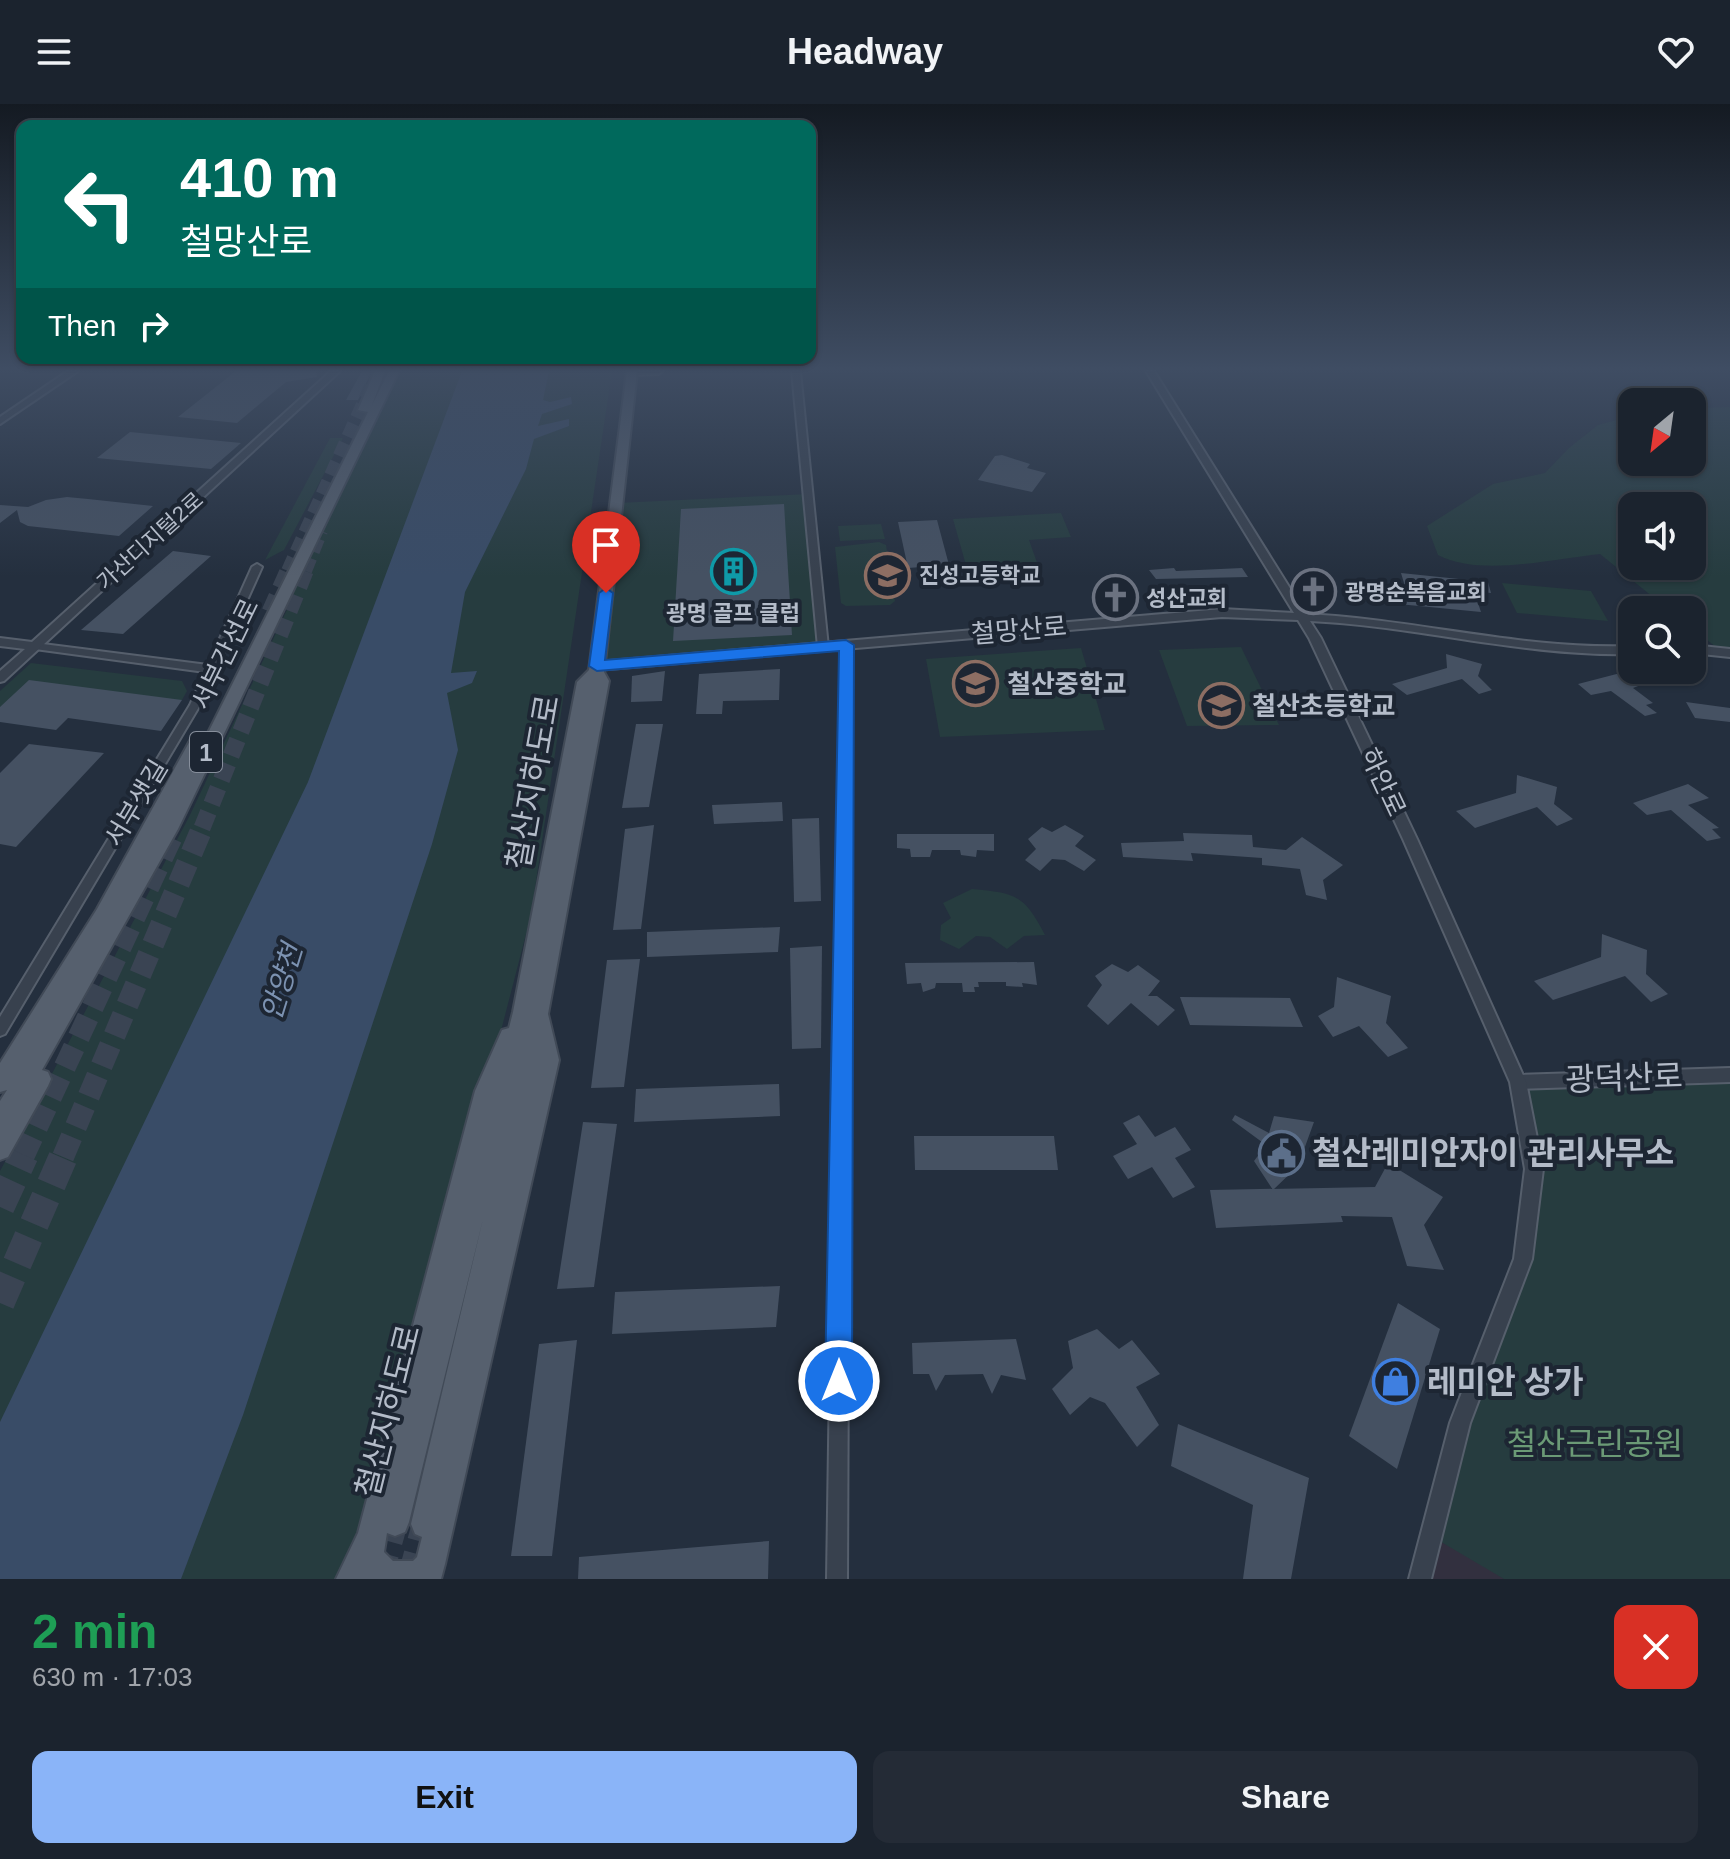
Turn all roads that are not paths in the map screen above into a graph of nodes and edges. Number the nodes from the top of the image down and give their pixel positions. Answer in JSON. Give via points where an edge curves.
{"nodes":[{"id":1,"x":261,"y":440,"type":"edge"},
{"id":2,"x":349,"y":440,"type":"edge"},
{"id":3,"x":360,"y":440,"type":"edge"},
{"id":4,"x":624,"y":440,"type":"edge"},
{"id":5,"x":803,"y":440,"type":"edge"},
{"id":6,"x":1192,"y":440,"type":"edge"},
{"id":7,"x":257,"y":567,"type":"dead end"},
{"id":8,"x":1299,"y":616,"type":"junction"},
{"id":9,"x":0,"y":642,"type":"edge"},
{"id":10,"x":846,"y":645,"type":"junction"},
{"id":11,"x":35,"y":646,"type":"junction"},
{"id":12,"x":823,"y":647,"type":"junction"},
{"id":13,"x":1618,"y":650,"type":"edge"},
{"id":14,"x":1706,"y":650,"type":"edge"},
{"id":15,"x":1730,"y":653,"type":"edge"},
{"id":16,"x":210,"y":669,"type":"junction"},
{"id":17,"x":596,"y":669,"type":"junction"},
{"id":18,"x":0,"y":678,"type":"edge"},
{"id":19,"x":141,"y":880,"type":"junction"},
{"id":20,"x":530,"y":1011,"type":"junction"},
{"id":21,"x":0,"y":1030,"type":"edge"},
{"id":22,"x":1730,"y":1075,"type":"edge"},
{"id":23,"x":0,"y":1082,"type":"edge"},
{"id":24,"x":1518,"y":1082,"type":"junction"},
{"id":25,"x":0,"y":1122,"type":"edge"},
{"id":26,"x":0,"y":1149,"type":"edge"},
{"id":27,"x":425,"y":1524,"type":"tunnel mouth"},
{"id":28,"x":376,"y":1547,"type":"edge"},
{"id":29,"x":428,"y":1571,"type":"edge"},
{"id":30,"x":351,"y":1579,"type":"edge"},
{"id":31,"x":837,"y":1579,"type":"edge"},
{"id":32,"x":1420,"y":1579,"type":"edge"}],
"edges":[{"from":1,"to":11,"type":"street","name":"가산디지털2로"},
{"from":2,"to":23,"type":"main road","name":"서부간선로","number":"1","via":[[149,838]]},
{"from":3,"to":19,"type":"main road","name":"서부간선로","number":"1"},
{"from":4,"to":17,"type":"main road","name":"철산지하도로"},
{"from":5,"to":12,"type":"street"},
{"from":6,"to":8,"type":"street","name":"하안로"},
{"from":7,"to":16,"type":"street","name":"서부샛길"},
{"from":8,"to":10,"type":"street","name":"철망산로","via":[[1195,615]]},
{"from":8,"to":13,"type":"street","name":"철망산로"},
{"from":8,"to":24,"type":"street","name":"하안로","via":[[1315,638],[1410,839]]},
{"from":9,"to":11,"type":"street"},
{"from":10,"to":12,"type":"street","name":"철망산로"},
{"from":10,"to":31,"type":"street"},
{"from":11,"to":16,"type":"street"},
{"from":11,"to":18,"type":"street","name":"가산디지털2로"},
{"from":12,"to":17,"type":"street","name":"철망산로"},
{"from":14,"to":15,"type":"street"},
{"from":16,"to":21,"type":"street","name":"서부샛길","via":[[195,705]]},
{"from":17,"to":20,"type":"main road","name":"철산지하도로","via":[[585,682]]},
{"from":19,"to":25,"type":"main road","name":"서부간선로","number":"1"},
{"from":19,"to":26,"type":"main road","via":[[129,915]]},
{"from":20,"to":27,"type":"main road","name":"철산지하도로","via":[[515,1131]]},
{"from":20,"to":28,"type":"main road","via":[[501,1051],[481,1114],[441,1258]]},
{"from":20,"to":29,"type":"main road","via":[[548,1060]]},
{"from":22,"to":24,"type":"street","name":"광덕산로"},
{"from":24,"to":32,"type":"street","name":"하안로","via":[[1534,1169],[1523,1259],[1460,1423]]},
{"from":28,"to":29,"type":"main road","via":[[377,1569],[387,1575]]},
{"from":28,"to":30,"type":"main road","via":[[358,1558]]}]}
